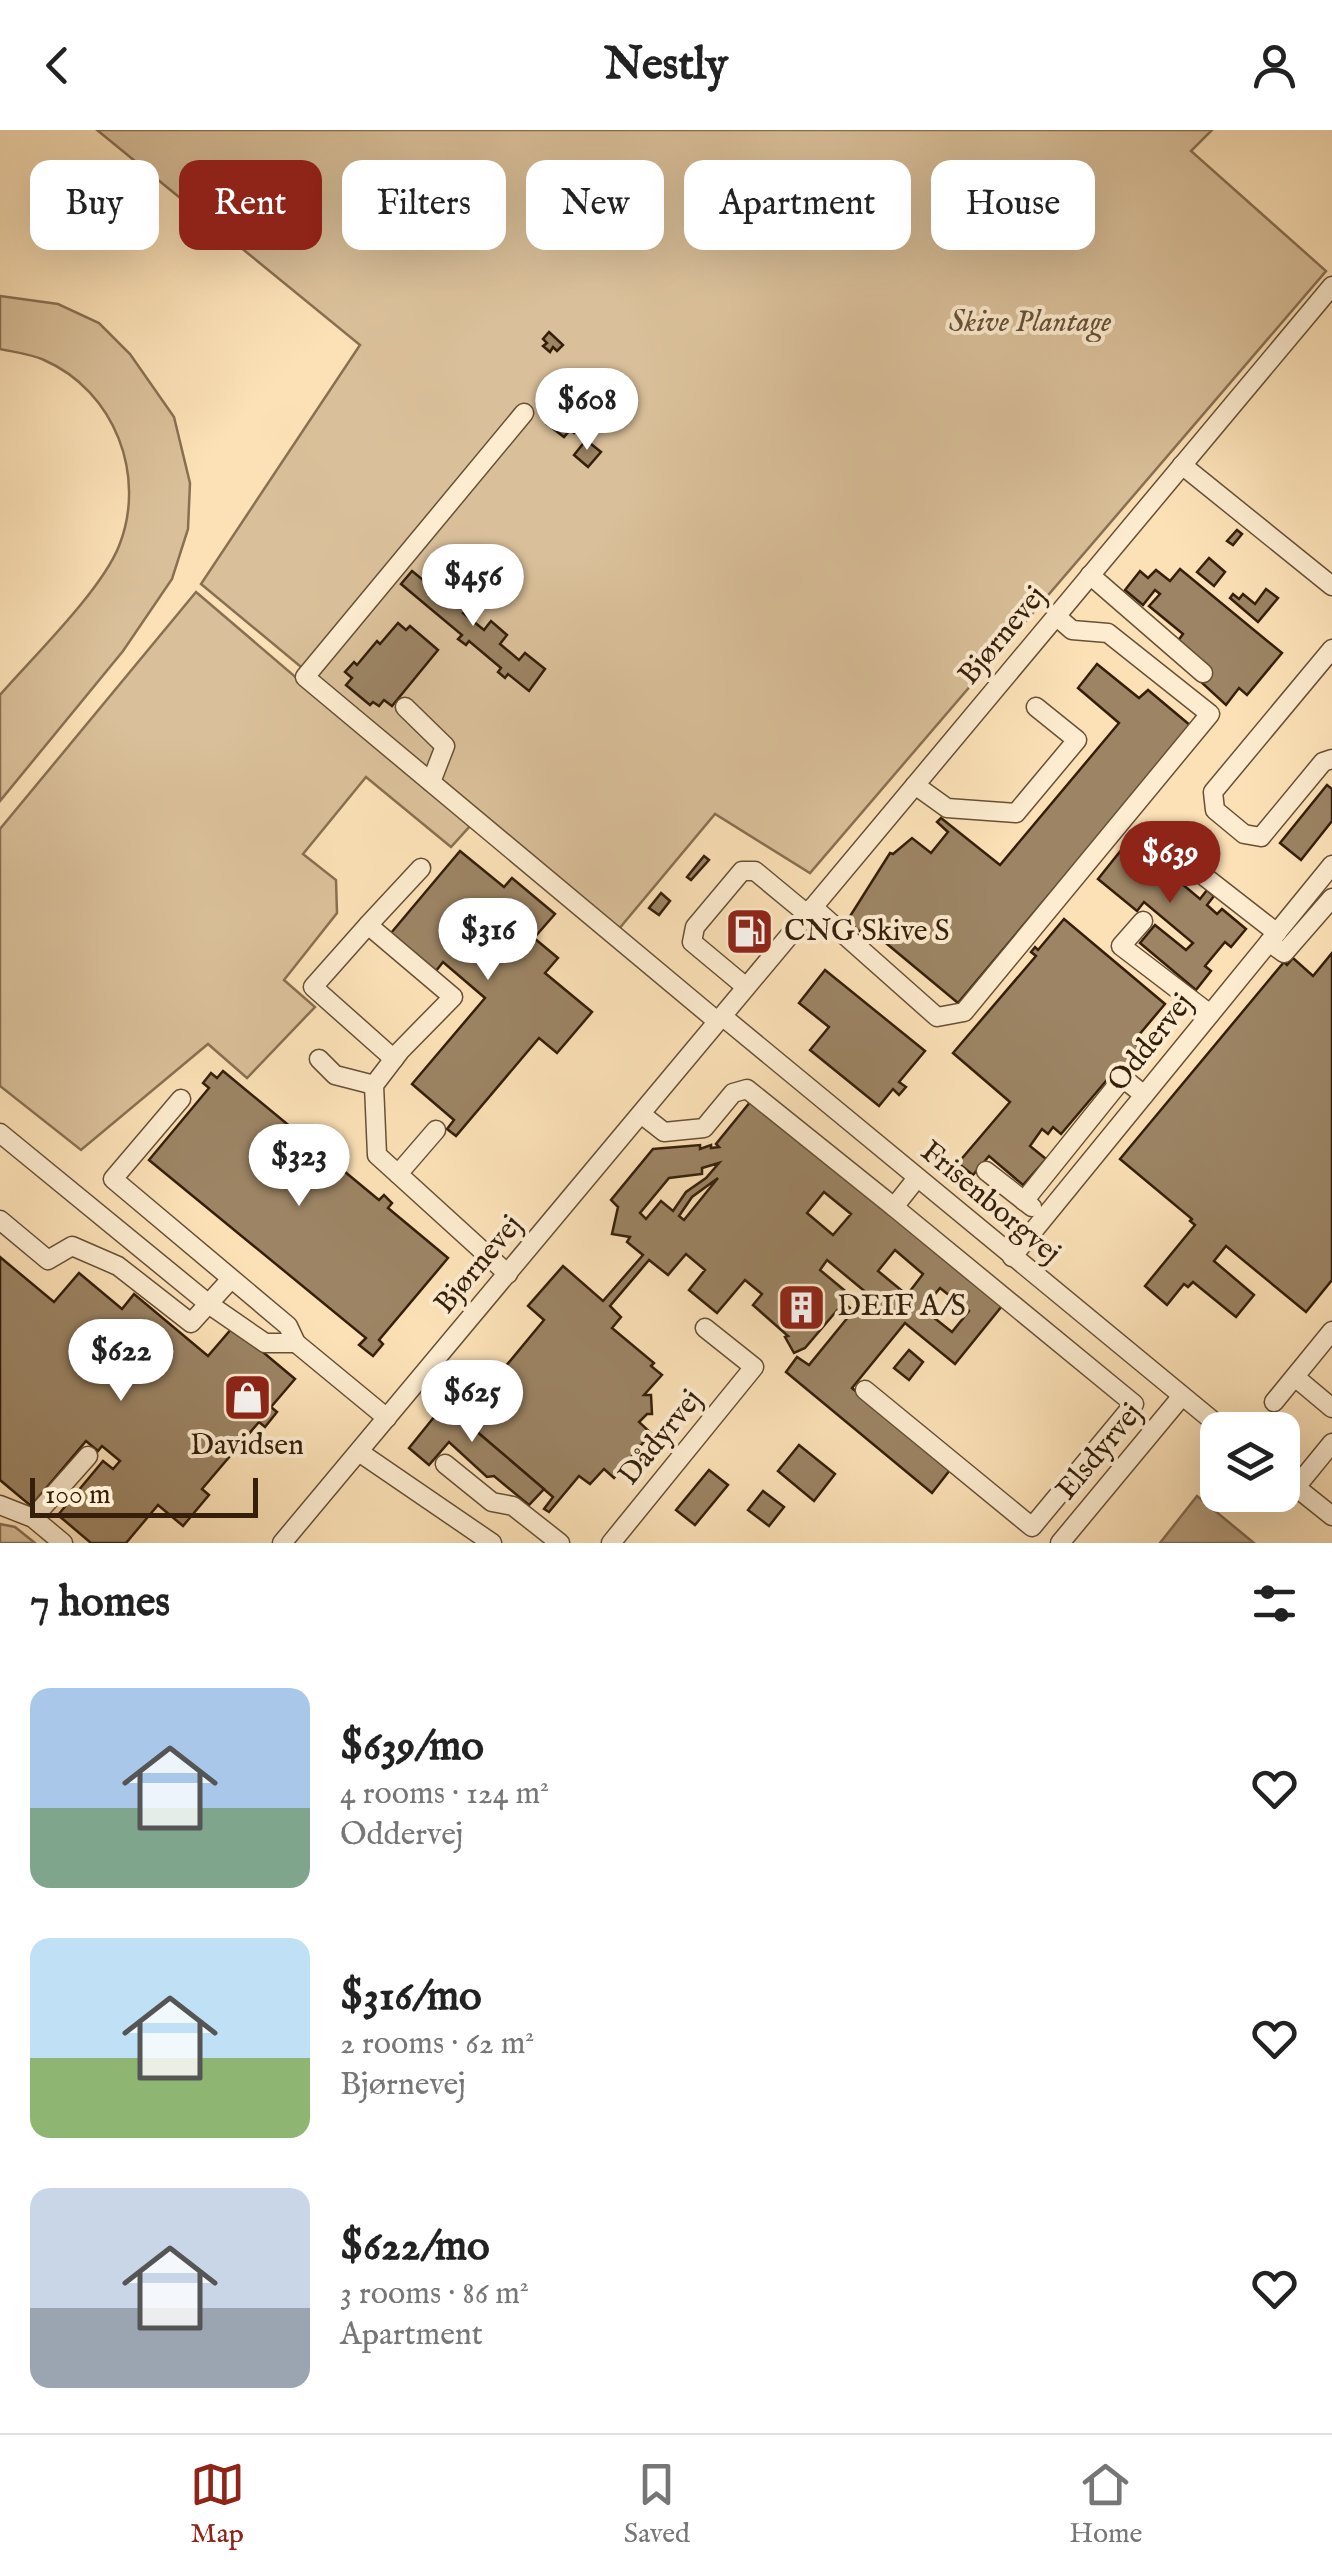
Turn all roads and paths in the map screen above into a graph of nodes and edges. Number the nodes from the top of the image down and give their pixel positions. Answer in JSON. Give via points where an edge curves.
{"nodes":[{"id":1,"x":1332,"y":286,"type":"edge"},
{"id":2,"x":524,"y":414,"type":"dead end"},
{"id":3,"x":1182,"y":466,"type":"junction"},
{"id":4,"x":1090,"y":575,"type":"junction"},
{"id":5,"x":1332,"y":586,"type":"edge"},
{"id":6,"x":1056,"y":616,"type":"junction"},
{"id":7,"x":1332,"y":649,"type":"edge"},
{"id":8,"x":1203,"y":673,"type":"dead end"},
{"id":9,"x":405,"y":707,"type":"dead end"},
{"id":10,"x":1036,"y":707,"type":"dead end"},
{"id":11,"x":1332,"y":759,"type":"edge"},
{"id":12,"x":431,"y":782,"type":"junction"},
{"id":13,"x":915,"y":785,"type":"junction"},
{"id":14,"x":1186,"y":862,"type":"dead end"},
{"id":15,"x":1332,"y":865,"type":"edge"},
{"id":16,"x":421,"y":868,"type":"dead end"},
{"id":17,"x":1332,"y":898,"type":"edge"},
{"id":18,"x":810,"y":911,"type":"junction"},
{"id":19,"x":1143,"y":921,"type":"dead end"},
{"id":20,"x":368,"y":926,"type":"junction"},
{"id":21,"x":1273,"y":937,"type":"junction"},
{"id":22,"x":746,"y":988,"type":"junction"},
{"id":23,"x":1210,"y":1014,"type":"junction"},
{"id":24,"x":720,"y":1019,"type":"junction"},
{"id":25,"x":394,"y":1059,"type":"junction"},
{"id":26,"x":318,"y":1060,"type":"dead end"},
{"id":27,"x":374,"y":1085,"type":"junction"},
{"id":28,"x":1144,"y":1095,"type":"junction"},
{"id":29,"x":181,"y":1099,"type":"dead end"},
{"id":30,"x":641,"y":1114,"type":"junction"},
{"id":31,"x":436,"y":1130,"type":"dead end"},
{"id":32,"x":0,"y":1132,"type":"edge"},
{"id":33,"x":986,"y":1171,"type":"dead end"},
{"id":34,"x":398,"y":1174,"type":"junction"},
{"id":35,"x":918,"y":1178,"type":"junction"},
{"id":36,"x":1024,"y":1201,"type":"junction"},
{"id":37,"x":894,"y":1207,"type":"junction"},
{"id":38,"x":1044,"y":1216,"type":"junction"},
{"id":39,"x":0,"y":1220,"type":"edge"},
{"id":40,"x":1012,"y":1256,"type":"junction"},
{"id":41,"x":508,"y":1274,"type":"junction"},
{"id":42,"x":231,"y":1279,"type":"junction"},
{"id":43,"x":210,"y":1305,"type":"junction"},
{"id":44,"x":705,"y":1328,"type":"dead end"},
{"id":45,"x":1332,"y":1332,"type":"edge"},
{"id":46,"x":296,"y":1343,"type":"junction"},
{"id":47,"x":1295,"y":1378,"type":"junction"},
{"id":48,"x":865,"y":1390,"type":"dead end"},
{"id":49,"x":1182,"y":1396,"type":"junction"},
{"id":50,"x":1274,"y":1402,"type":"dead end"},
{"id":51,"x":1332,"y":1408,"type":"edge"},
{"id":52,"x":1202,"y":1412,"type":"edge"},
{"id":53,"x":388,"y":1418,"type":"junction"},
{"id":54,"x":1331,"y":1446,"type":"edge"},
{"id":55,"x":359,"y":1452,"type":"junction"},
{"id":56,"x":88,"y":1456,"type":"dead end"},
{"id":57,"x":444,"y":1464,"type":"dead end"},
{"id":58,"x":1300,"y":1473,"type":"edge"},
{"id":59,"x":1300,"y":1491,"type":"edge"},
{"id":60,"x":0,"y":1505,"type":"edge"},
{"id":61,"x":1332,"y":1516,"type":"edge"},
{"id":62,"x":33,"y":1518,"type":"junction"},
{"id":63,"x":1032,"y":1527,"type":"junction"},
{"id":64,"x":479,"y":1539,"type":"edge"},
{"id":65,"x":64,"y":1543,"type":"edge"},
{"id":66,"x":282,"y":1543,"type":"edge"},
{"id":67,"x":560,"y":1543,"type":"edge"},
{"id":68,"x":610,"y":1543,"type":"edge"},
{"id":69,"x":1052,"y":1543,"type":"edge"},
{"id":70,"x":1060,"y":1543,"type":"edge"}],
"edges":[{"from":1,"to":3,"type":"street","name":"Bjørnevej"},
{"from":2,"to":12,"type":"street","via":[[305,677]]},
{"from":3,"to":4,"type":"street","name":"Bjørnevej"},
{"from":3,"to":5,"type":"street"},
{"from":4,"to":6,"type":"street","name":"Bjørnevej"},
{"from":4,"to":8,"type":"street"},
{"from":6,"to":13,"type":"street","name":"Bjørnevej"},
{"from":6,"to":18,"type":"street","via":[[1072,630],[1108,633],[1210,714],[964,1012],[938,1016]]},
{"from":7,"to":11,"type":"street","via":[[1213,792],[1215,810],[1244,834],[1261,837]]},
{"from":9,"to":12,"type":"street","via":[[445,746]]},
{"from":10,"to":13,"type":"street","via":[[1077,740],[1016,813],[946,808]]},
{"from":12,"to":24,"type":"street"},
{"from":13,"to":18,"type":"street","name":"Bjørnevej"},
{"from":14,"to":21,"type":"street"},
{"from":15,"to":21,"type":"street","name":"Oddervej"},
{"from":16,"to":20,"type":"street"},
{"from":17,"to":21,"type":"street","via":[[1284,953]]},
{"from":18,"to":22,"type":"street","name":"Bjørnevej"},
{"from":18,"to":22,"type":"street","via":[[756,871],[742,871],[730,885],[695,928],[692,942]]},
{"from":19,"to":23,"type":"street","via":[[1121,946]]},
{"from":20,"to":25,"type":"street","via":[[312,988]]},
{"from":20,"to":25,"type":"street","via":[[453,997]]},
{"from":21,"to":23,"type":"street","name":"Oddervej"},
{"from":22,"to":24,"type":"street","name":"Bjørnevej"},
{"from":23,"to":28,"type":"street","name":"Oddervej"},
{"from":24,"to":30,"type":"street","name":"Bjørnevej"},
{"from":24,"to":35,"type":"street","name":"Frisenborgvej"},
{"from":25,"to":27,"type":"street"},
{"from":26,"to":27,"type":"street","via":[[336,1074]]},
{"from":27,"to":34,"type":"street","via":[[377,1155]]},
{"from":28,"to":36,"type":"street","via":[[1124,1078]]},
{"from":28,"to":38,"type":"street","name":"Oddervej"},
{"from":29,"to":42,"type":"street","via":[[113,1179]]},
{"from":30,"to":37,"type":"street","via":[[664,1132],[704,1128],[747,1088]]},
{"from":30,"to":41,"type":"street","name":"Bjørnevej"},
{"from":31,"to":34,"type":"street"},
{"from":32,"to":43,"type":"street"},
{"from":33,"to":36,"type":"street"},
{"from":34,"to":41,"type":"street"},
{"from":35,"to":37,"type":"street"},
{"from":35,"to":40,"type":"street","name":"Frisenborgvej"},
{"from":36,"to":38,"type":"street"},
{"from":37,"to":63,"type":"street","via":[[1134,1404]]},
{"from":38,"to":40,"type":"street","name":"Oddervej"},
{"from":39,"to":43,"type":"street","via":[[48,1260],[72,1246],[118,1266],[191,1324]]},
{"from":40,"to":49,"type":"street","name":"Frisenborgvej"},
{"from":41,"to":53,"type":"street","name":"Bjørnevej"},
{"from":42,"to":43,"type":"street"},
{"from":42,"to":46,"type":"street","via":[[288,1326]]},
{"from":43,"to":46,"type":"street","via":[[266,1343]]},
{"from":44,"to":68,"type":"street","name":"Dådyrvej","via":[[754,1367]]},
{"from":45,"to":47,"type":"street"},
{"from":46,"to":53,"type":"street"},
{"from":47,"to":50,"type":"street"},
{"from":47,"to":51,"type":"street"},
{"from":48,"to":63,"type":"street"},
{"from":49,"to":52,"type":"street","name":"Frisenborgvej"},
{"from":49,"to":70,"type":"street","name":"Elsdyrvej"},
{"from":53,"to":55,"type":"street","name":"Bjørnevej"},
{"from":54,"to":58,"type":"street"},
{"from":55,"to":64,"type":"street"},
{"from":55,"to":66,"type":"street","name":"Bjørnevej"},
{"from":56,"to":62,"type":"street"},
{"from":57,"to":67,"type":"street"},
{"from":59,"to":61,"type":"street"},
{"from":60,"to":62,"type":"street"},
{"from":62,"to":65,"type":"street"},
{"from":63,"to":69,"type":"street"}]}
